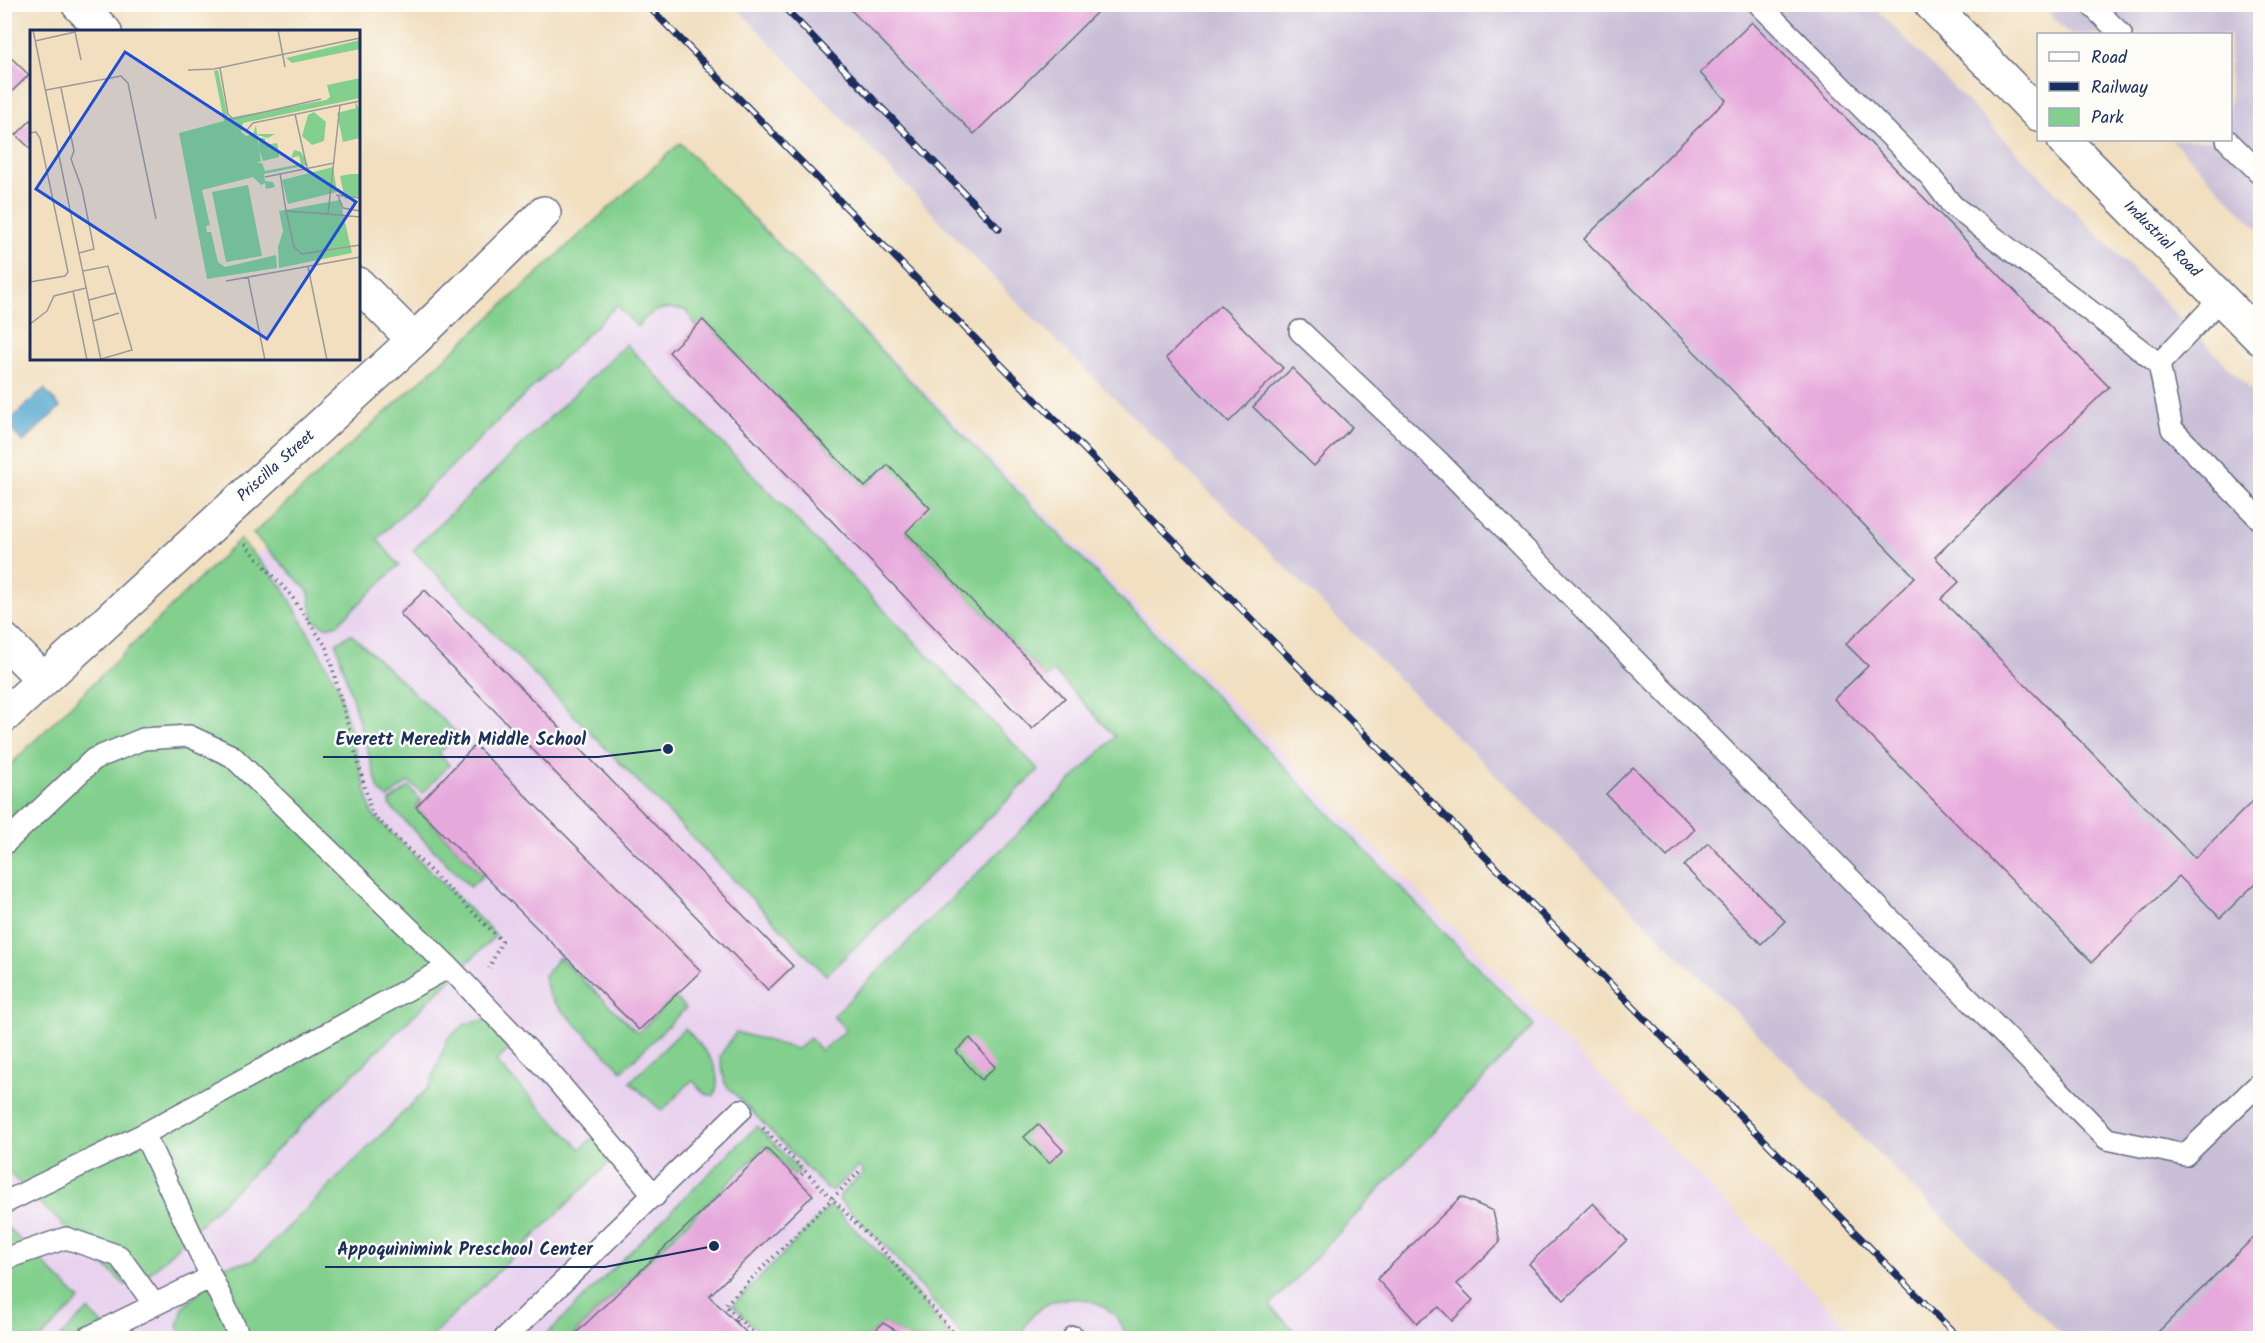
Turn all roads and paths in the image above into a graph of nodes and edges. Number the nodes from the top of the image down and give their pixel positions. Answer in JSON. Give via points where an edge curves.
{"nodes":[{"id":1,"x":78,"y":4,"type":"edge"},
{"id":2,"x":1759,"y":4,"type":"edge"},
{"id":3,"x":1931,"y":4,"type":"edge"},
{"id":4,"x":2090,"y":4,"type":"edge"},
{"id":5,"x":103,"y":30,"type":"edge"},
{"id":6,"x":2120,"y":33,"type":"edge"},
{"id":7,"x":2037,"y":113,"type":"edge"},
{"id":8,"x":2065,"y":141,"type":"edge"},
{"id":9,"x":2228,"y":141,"type":"edge"},
{"id":10,"x":2260,"y":172,"type":"edge"},
{"id":11,"x":544,"y":213,"type":"dead end"},
{"id":12,"x":360,"y":286,"type":"edge"},
{"id":13,"x":2221,"y":298,"type":"junction"},
{"id":14,"x":1300,"y":331,"type":"dead end"},
{"id":15,"x":2260,"y":338,"type":"edge"},
{"id":16,"x":414,"y":340,"type":"junction"},
{"id":17,"x":2159,"y":364,"type":"junction"},
{"id":18,"x":220,"y":516,"type":"junction"},
{"id":19,"x":2260,"y":519,"type":"edge"},
{"id":20,"x":4,"y":640,"type":"edge"},
{"id":21,"x":43,"y":679,"type":"junction"},
{"id":22,"x":4,"y":716,"type":"edge"},
{"id":23,"x":4,"y":844,"type":"edge"},
{"id":24,"x":449,"y":967,"type":"junction"},
{"id":25,"x":476,"y":993,"type":"junction"},
{"id":26,"x":2260,"y":1083,"type":"edge"},
{"id":27,"x":748,"y":1115,"type":"joint"},
{"id":28,"x":144,"y":1134,"type":"junction"},
{"id":29,"x":861,"y":1170,"type":"dead end"},
{"id":30,"x":805,"y":1171,"type":"junction"},
{"id":31,"x":797,"y":1179,"type":"dead end"},
{"id":32,"x":655,"y":1196,"type":"junction"},
{"id":33,"x":832,"y":1199,"type":"junction"},
{"id":34,"x":4,"y":1203,"type":"edge"},
{"id":35,"x":4,"y":1259,"type":"edge"},
{"id":36,"x":210,"y":1278,"type":"junction"},
{"id":37,"x":154,"y":1304,"type":"junction"},
{"id":38,"x":87,"y":1338,"type":"edge"},
{"id":39,"x":240,"y":1338,"type":"edge"},
{"id":40,"x":505,"y":1338,"type":"edge"},
{"id":41,"x":759,"y":1338,"type":"edge"},
{"id":42,"x":958,"y":1338,"type":"edge"}],
"edges":[{"from":1,"to":5,"type":"street"},
{"from":2,"to":17,"type":"lane","via":[[1930,176],[1952,206]]},
{"from":3,"to":7,"type":"street"},
{"from":4,"to":6,"type":"lane"},
{"from":8,"to":13,"type":"street","name":"Industrial Road"},
{"from":9,"to":10,"type":"lane"},
{"from":11,"to":16,"type":"street","name":"Priscilla Street"},
{"from":12,"to":16,"type":"street"},
{"from":13,"to":15,"type":"street","name":"Industrial Road"},
{"from":13,"to":17,"type":"lane"},
{"from":14,"to":26,"type":"lane","via":[[1448,472],[2108,1139],[2185,1155]]},
{"from":16,"to":18,"type":"street","name":"Priscilla Street"},
{"from":17,"to":19,"type":"lane","via":[[2172,429]]},
{"from":18,"to":21,"type":"street","name":"Priscilla Street"},
{"from":18,"to":25,"type":"path","via":[[292,597],[327,648],[372,814],[502,941]]},
{"from":20,"to":21,"type":"street"},
{"from":21,"to":22,"type":"street","name":"Priscilla Street"},
{"from":23,"to":24,"type":"lane","via":[[94,759],[143,739],[189,736],[232,756]]},
{"from":24,"to":25,"type":"lane"},
{"from":24,"to":28,"type":"lane"},
{"from":25,"to":32,"type":"lane"},
{"from":27,"to":30,"type":"path"},
{"from":27,"to":32,"type":"lane"},
{"from":28,"to":34,"type":"lane"},
{"from":28,"to":36,"type":"lane"},
{"from":29,"to":33,"type":"path"},
{"from":30,"to":31,"type":"path"},
{"from":30,"to":33,"type":"path"},
{"from":32,"to":40,"type":"lane"},
{"from":33,"to":41,"type":"path","via":[[725,1305]]},
{"from":33,"to":42,"type":"path","via":[[900,1269]]},
{"from":35,"to":37,"type":"lane","via":[[66,1238],[119,1256]]},
{"from":36,"to":37,"type":"lane"},
{"from":36,"to":39,"type":"lane"},
{"from":37,"to":38,"type":"lane"}]}
